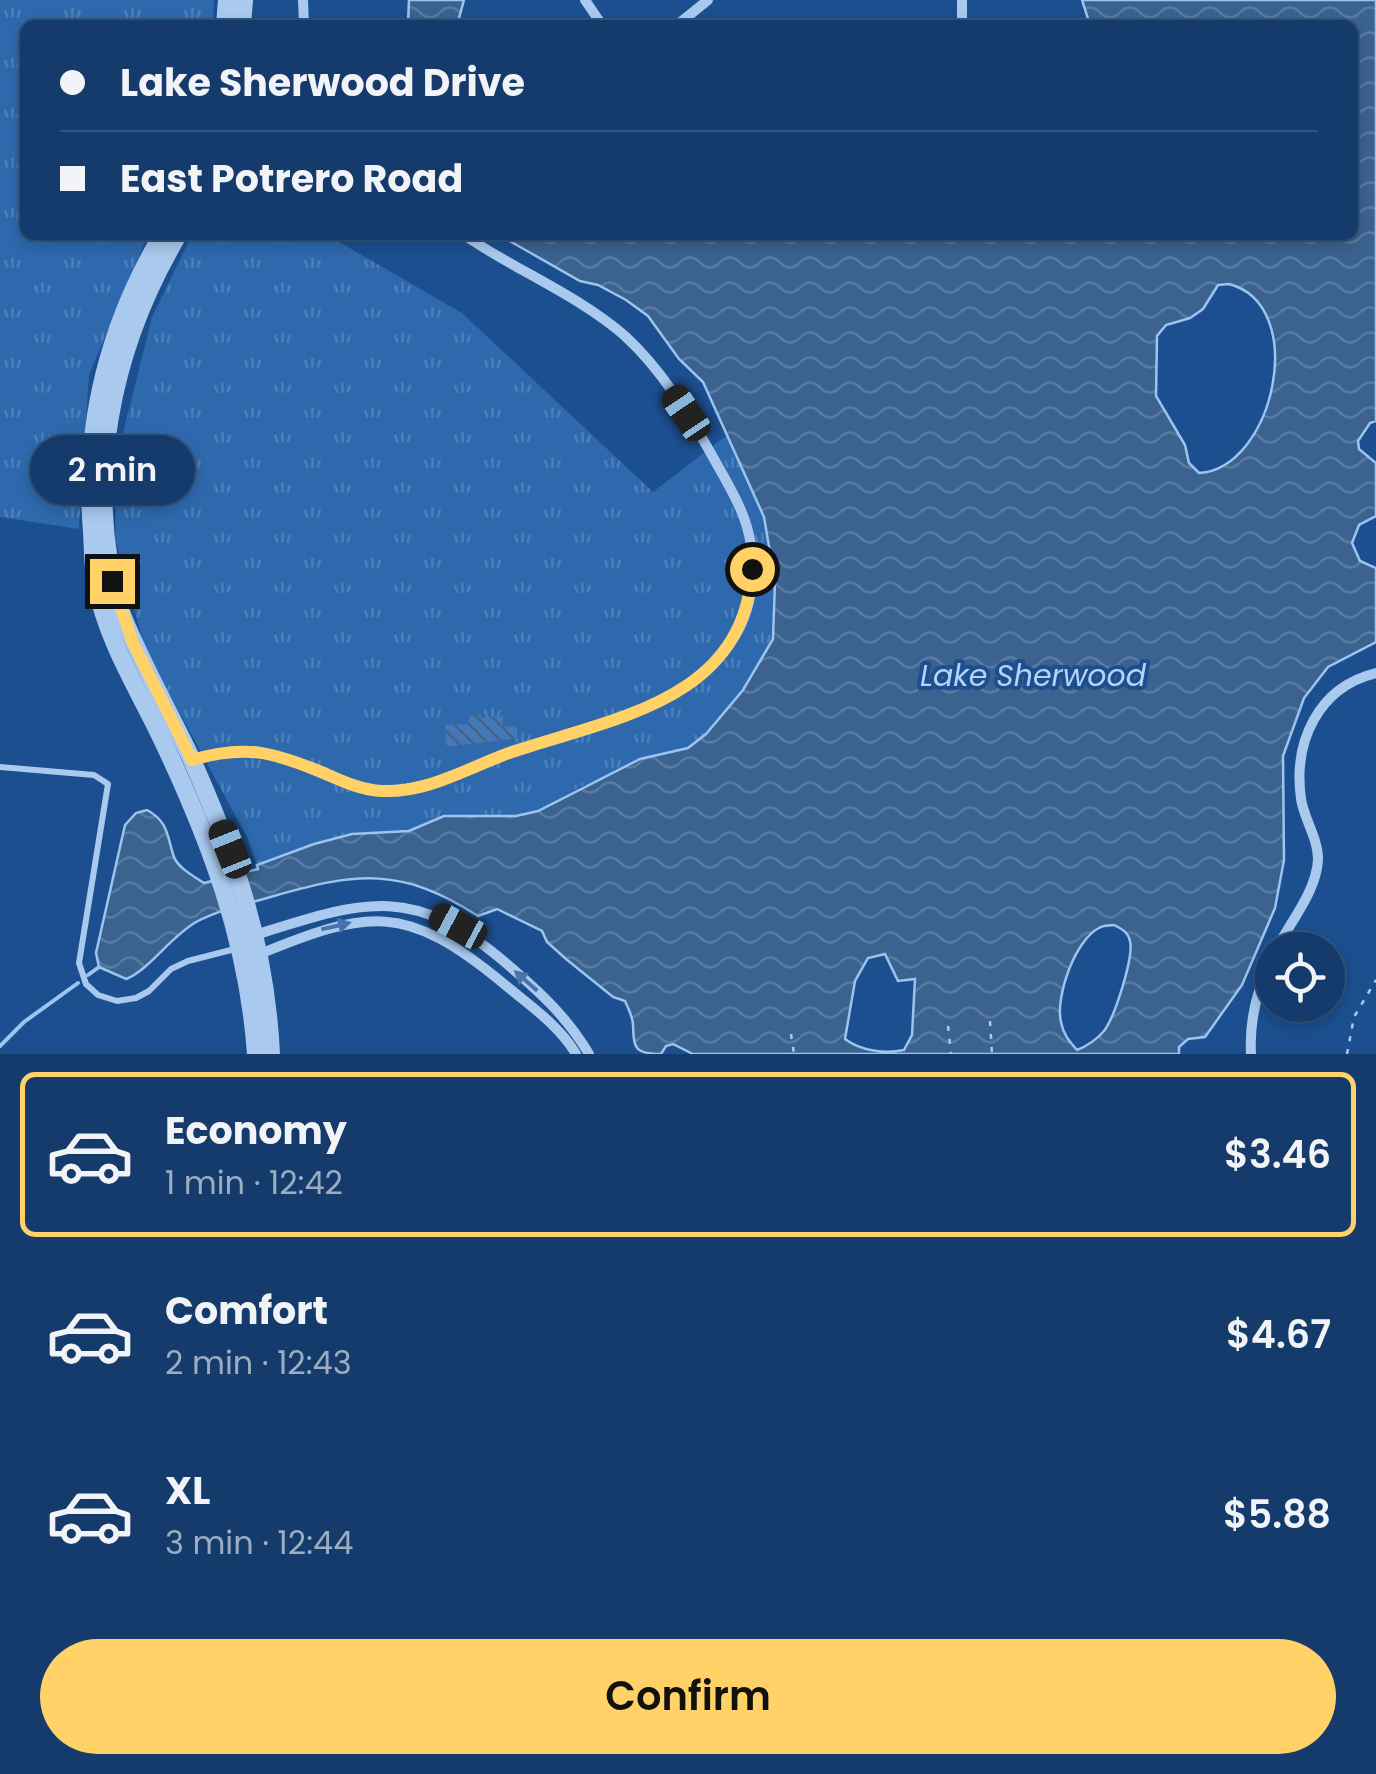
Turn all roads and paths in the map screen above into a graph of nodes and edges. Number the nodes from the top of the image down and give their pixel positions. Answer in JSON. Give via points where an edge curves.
{"nodes":[{"id":1,"x":708,"y":0,"type":"edge"},
{"id":2,"x":682,"y":20,"type":"edge"},
{"id":3,"x":159,"y":240,"type":"edge"},
{"id":4,"x":175,"y":240,"type":"edge"},
{"id":5,"x":472,"y":240,"type":"edge"},
{"id":6,"x":1376,"y":673,"type":"edge"},
{"id":7,"x":183,"y":764,"type":"junction"},
{"id":8,"x":0,"y":767,"type":"edge"},
{"id":9,"x":1286,"y":932,"type":"edge"},
{"id":10,"x":247,"y":940,"type":"junction"},
{"id":11,"x":1376,"y":980,"type":"edge"},
{"id":12,"x":1255,"y":1004,"type":"edge"},
{"id":13,"x":990,"y":1021,"type":"dead end"},
{"id":14,"x":948,"y":1026,"type":"dead end"},
{"id":15,"x":792,"y":1034,"type":"dead end"},
{"id":16,"x":256,"y":1054,"type":"edge"},
{"id":17,"x":271,"y":1054,"type":"edge"},
{"id":18,"x":576,"y":1054,"type":"edge"},
{"id":19,"x":589,"y":1054,"type":"edge"},
{"id":20,"x":794,"y":1054,"type":"edge"},
{"id":21,"x":951,"y":1054,"type":"edge"},
{"id":22,"x":992,"y":1054,"type":"edge"},
{"id":23,"x":1251,"y":1054,"type":"edge"},
{"id":24,"x":1347,"y":1054,"type":"edge"}],
"edges":[{"from":1,"to":2,"type":"street"},
{"from":3,"to":7,"type":"street","via":[[108,353],[92,431],[90,490],[96,583],[106,616],[130,678]]},
{"from":4,"to":7,"type":"street","via":[[137,314],[121,363],[103,476],[112,581]]},
{"from":5,"to":7,"type":"street","via":[[623,335],[674,395],[747,526],[751,597],[737,635],[716,662],[668,696],[439,782],[372,790],[264,751]]},
{"from":6,"to":9,"type":"street","via":[[1330,696],[1307,736],[1300,784],[1317,865]]},
{"from":7,"to":10,"type":"street","via":[[221,851]]},
{"from":8,"to":10,"type":"lane","via":[[94,775],[108,784],[79,963],[98,996],[136,998],[171,968]]},
{"from":10,"to":16,"type":"street"},
{"from":10,"to":17,"type":"street","via":[[269,1008]]},
{"from":10,"to":18,"type":"street","one_way":true,"via":[[360,922],[408,925],[466,954],[550,1023]]},
{"from":19,"to":10,"type":"street","one_way":true,"via":[[551,1002],[497,955],[458,926],[421,910],[336,910]]},
{"from":11,"to":24,"type":"path","via":[[1354,1017]]},
{"from":12,"to":23,"type":"street"},
{"from":13,"to":22,"type":"path"},
{"from":14,"to":21,"type":"path"},
{"from":15,"to":20,"type":"path"}]}
